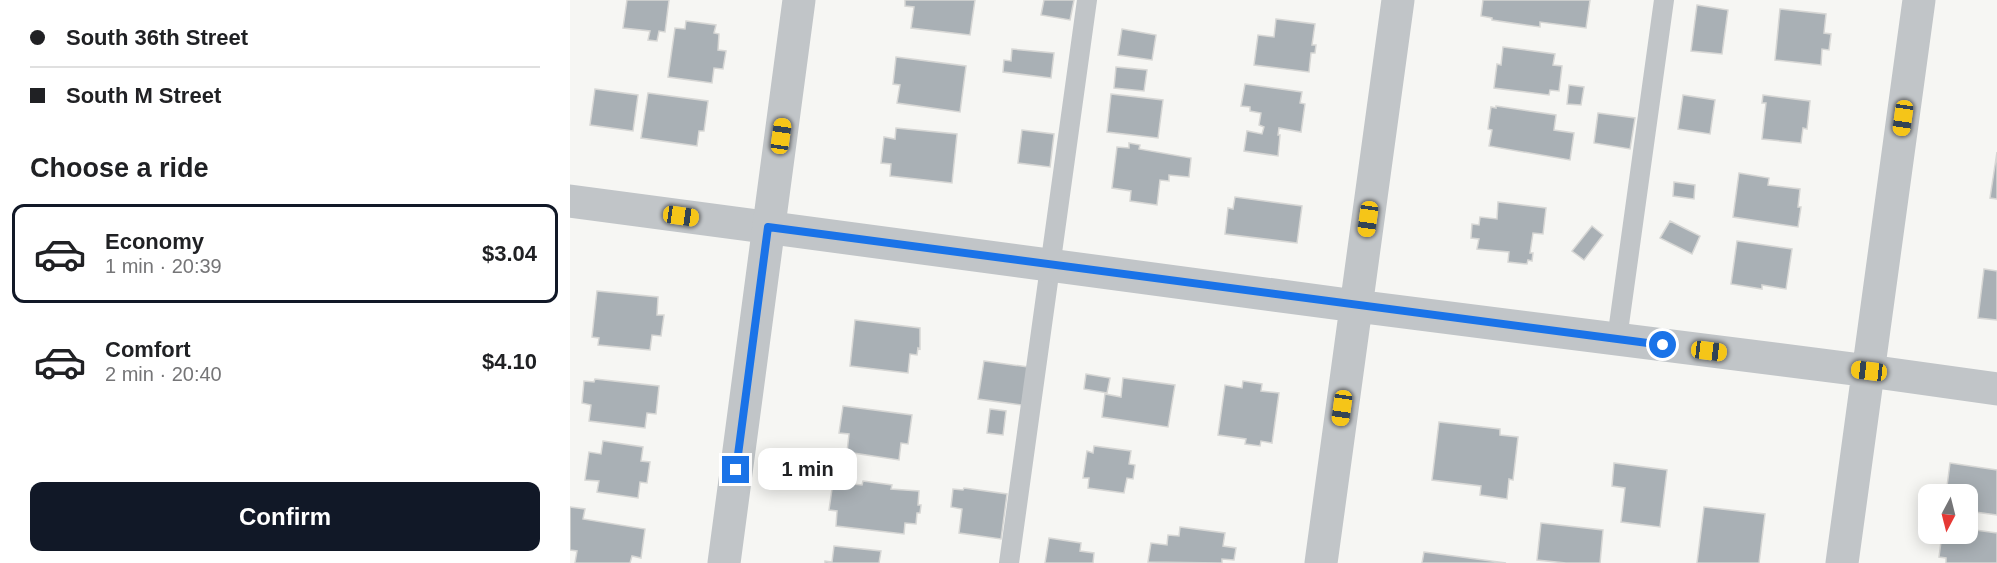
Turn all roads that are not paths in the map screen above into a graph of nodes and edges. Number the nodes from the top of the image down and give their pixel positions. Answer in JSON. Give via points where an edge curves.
{"nodes":[{"id":1,"x":800,"y":0,"type":"edge"},
{"id":2,"x":1087,"y":0,"type":"edge"},
{"id":3,"x":1398,"y":0,"type":"edge"},
{"id":4,"x":1664,"y":0,"type":"edge"},
{"id":5,"x":1919,"y":0,"type":"edge"},
{"id":6,"x":570,"y":201,"type":"edge"},
{"id":7,"x":768,"y":227,"type":"junction"},
{"id":8,"x":1050,"y":265,"type":"junction"},
{"id":9,"x":1356,"y":306,"type":"junction"},
{"id":10,"x":1617,"y":339,"type":"junction"},
{"id":11,"x":1869,"y":371,"type":"junction"},
{"id":12,"x":1997,"y":389,"type":"edge"},
{"id":13,"x":724,"y":563,"type":"edge"},
{"id":14,"x":1009,"y":563,"type":"edge"},
{"id":15,"x":1321,"y":563,"type":"edge"},
{"id":16,"x":1842,"y":563,"type":"edge"}],
"edges":[{"from":1,"to":7,"type":"street"},
{"from":2,"to":8,"type":"lane"},
{"from":3,"to":9,"type":"street"},
{"from":4,"to":10,"type":"lane"},
{"from":5,"to":11,"type":"street"},
{"from":6,"to":7,"type":"street"},
{"from":7,"to":8,"type":"street"},
{"from":7,"to":13,"type":"street"},
{"from":8,"to":9,"type":"street"},
{"from":8,"to":14,"type":"lane"},
{"from":9,"to":10,"type":"street"},
{"from":9,"to":15,"type":"street"},
{"from":10,"to":11,"type":"street"},
{"from":11,"to":12,"type":"street"},
{"from":11,"to":16,"type":"street"}]}
